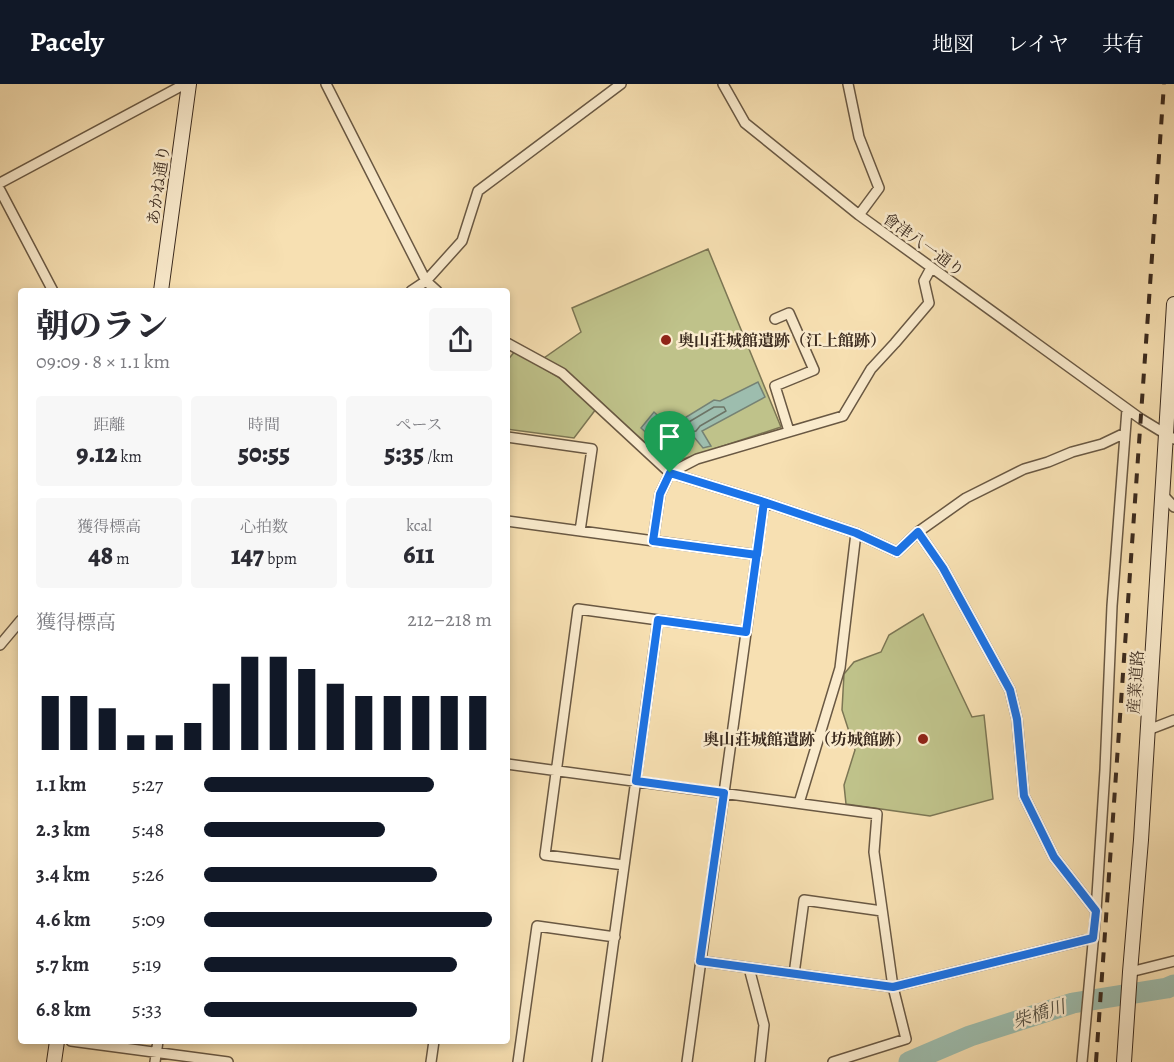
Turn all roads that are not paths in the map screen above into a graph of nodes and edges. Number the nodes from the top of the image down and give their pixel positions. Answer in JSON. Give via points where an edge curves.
{"nodes":[{"id":1,"x":187,"y":84,"type":"edge"},
{"id":2,"x":326,"y":84,"type":"edge"},
{"id":3,"x":621,"y":84,"type":"edge"},
{"id":4,"x":723,"y":84,"type":"edge"},
{"id":5,"x":848,"y":84,"type":"edge"},
{"id":6,"x":0,"y":183,"type":"edge"},
{"id":7,"x":0,"y":190,"type":"edge"},
{"id":8,"x":859,"y":215,"type":"junction"},
{"id":9,"x":930,"y":268,"type":"junction"},
{"id":10,"x":426,"y":280,"type":"junction"},
{"id":11,"x":51,"y":288,"type":"edge"},
{"id":12,"x":161,"y":288,"type":"edge"},
{"id":13,"x":415,"y":288,"type":"edge"},
{"id":14,"x":435,"y":288,"type":"edge"},
{"id":15,"x":1174,"y":304,"type":"edge"},
{"id":16,"x":775,"y":319,"type":"dead end"},
{"id":17,"x":510,"y":345,"type":"edge"},
{"id":18,"x":1127,"y":409,"type":"junction"},
{"id":19,"x":789,"y":431,"type":"junction"},
{"id":20,"x":1125,"y":433,"type":"junction"},
{"id":21,"x":1170,"y":436,"type":"edge"},
{"id":22,"x":510,"y":437,"type":"edge"},
{"id":23,"x":670,"y":473,"type":"junction"},
{"id":24,"x":1163,"y":495,"type":"junction"},
{"id":25,"x":764,"y":502,"type":"junction"},
{"id":26,"x":1174,"y":507,"type":"edge"},
{"id":27,"x":510,"y":521,"type":"edge"},
{"id":28,"x":580,"y":531,"type":"junction"},
{"id":29,"x":918,"y":532,"type":"junction"},
{"id":30,"x":856,"y":533,"type":"junction"},
{"id":31,"x":653,"y":541,"type":"junction"},
{"id":32,"x":757,"y":555,"type":"junction"},
{"id":33,"x":658,"y":620,"type":"junction"},
{"id":34,"x":18,"y":624,"type":"edge"},
{"id":35,"x":746,"y":632,"type":"junction"},
{"id":36,"x":0,"y":645,"type":"edge"},
{"id":37,"x":1174,"y":720,"type":"edge"},
{"id":38,"x":1148,"y":730,"type":"junction"},
{"id":39,"x":510,"y":764,"type":"edge"},
{"id":40,"x":556,"y":770,"type":"junction"},
{"id":41,"x":636,"y":781,"type":"junction"},
{"id":42,"x":724,"y":793,"type":"junction"},
{"id":43,"x":799,"y":803,"type":"junction"},
{"id":44,"x":624,"y":865,"type":"junction"},
{"id":45,"x":882,"y":911,"type":"junction"},
{"id":46,"x":1096,"y":911,"type":"junction"},
{"id":47,"x":615,"y":937,"type":"junction"},
{"id":48,"x":1093,"y":938,"type":"junction"},
{"id":49,"x":700,"y":961,"type":"junction"},
{"id":50,"x":1174,"y":961,"type":"edge"},
{"id":51,"x":749,"y":968,"type":"junction"},
{"id":52,"x":1130,"y":972,"type":"junction"},
{"id":53,"x":794,"y":974,"type":"junction"},
{"id":54,"x":893,"y":987,"type":"junction"},
{"id":55,"x":57,"y":1044,"type":"edge"},
{"id":56,"x":87,"y":1044,"type":"edge"},
{"id":57,"x":434,"y":1044,"type":"edge"},
{"id":58,"x":155,"y":1057,"type":"edge"},
{"id":59,"x":54,"y":1062,"type":"edge"},
{"id":60,"x":228,"y":1062,"type":"edge"},
{"id":61,"x":431,"y":1062,"type":"edge"},
{"id":62,"x":518,"y":1062,"type":"edge"},
{"id":63,"x":597,"y":1062,"type":"edge"},
{"id":64,"x":687,"y":1062,"type":"edge"},
{"id":65,"x":760,"y":1062,"type":"edge"},
{"id":66,"x":833,"y":1062,"type":"edge"},
{"id":67,"x":1082,"y":1062,"type":"edge"},
{"id":68,"x":1124,"y":1062,"type":"edge"}],
"edges":[{"from":1,"to":6,"type":"street"},
{"from":1,"to":12,"type":"street","name":"あかね通り"},
{"from":2,"to":10,"type":"street"},
{"from":3,"to":10,"type":"street","via":[[478,191],[462,241]]},
{"from":4,"to":8,"type":"street","name":"會津八一通り","via":[[745,123]]},
{"from":5,"to":8,"type":"street","via":[[859,137],[879,189]]},
{"from":7,"to":11,"type":"street"},
{"from":8,"to":9,"type":"street","name":"會津八一通り"},
{"from":9,"to":18,"type":"street","name":"會津八一通り"},
{"from":9,"to":19,"type":"street","via":[[924,281],[929,303],[871,369],[843,416]]},
{"from":10,"to":13,"type":"street"},
{"from":10,"to":14,"type":"street"},
{"from":15,"to":21,"type":"street","name":"産業道路"},
{"from":16,"to":19,"type":"street","via":[[789,313],[814,370],[775,386]]},
{"from":17,"to":23,"type":"street","via":[[562,373]]},
{"from":18,"to":20,"type":"street"},
{"from":18,"to":21,"type":"street","name":"會津八一通り"},
{"from":19,"to":23,"type":"street","via":[[697,459]]},
{"from":20,"to":29,"type":"street","via":[[1024,470],[966,498]]},
{"from":20,"to":46,"type":"street"},
{"from":21,"to":24,"type":"street","name":"産業道路"},
{"from":22,"to":28,"type":"street","via":[[592,449]]},
{"from":23,"to":25,"type":"street"},
{"from":23,"to":31,"type":"street","via":[[660,494]]},
{"from":24,"to":26,"type":"street"},
{"from":24,"to":38,"type":"street","name":"産業道路"},
{"from":25,"to":30,"type":"street"},
{"from":25,"to":32,"type":"street"},
{"from":27,"to":28,"type":"street"},
{"from":28,"to":31,"type":"street"},
{"from":29,"to":30,"type":"street","via":[[897,552]]},
{"from":29,"to":46,"type":"street","via":[[943,568],[1010,690],[1017,719],[1024,796],[1054,857]]},
{"from":30,"to":43,"type":"street","via":[[840,668]]},
{"from":31,"to":32,"type":"street"},
{"from":32,"to":35,"type":"street"},
{"from":33,"to":35,"type":"street"},
{"from":33,"to":40,"type":"street","via":[[578,609]]},
{"from":33,"to":41,"type":"street"},
{"from":34,"to":36,"type":"street"},
{"from":35,"to":42,"type":"street"},
{"from":37,"to":38,"type":"street"},
{"from":38,"to":52,"type":"street","name":"産業道路"},
{"from":39,"to":40,"type":"street"},
{"from":40,"to":41,"type":"street"},
{"from":40,"to":44,"type":"street","via":[[544,855]]},
{"from":41,"to":42,"type":"street"},
{"from":41,"to":44,"type":"street"},
{"from":42,"to":43,"type":"street"},
{"from":42,"to":49,"type":"street"},
{"from":43,"to":45,"type":"street","via":[[878,814],[874,852]]},
{"from":44,"to":47,"type":"street"},
{"from":45,"to":53,"type":"street","via":[[804,900]]},
{"from":45,"to":54,"type":"street"},
{"from":46,"to":48,"type":"street"},
{"from":47,"to":62,"type":"street","via":[[537,926]]},
{"from":47,"to":63,"type":"street"},
{"from":48,"to":54,"type":"street"},
{"from":48,"to":67,"type":"street"},
{"from":49,"to":51,"type":"street"},
{"from":49,"to":64,"type":"street"},
{"from":50,"to":52,"type":"street"},
{"from":51,"to":53,"type":"street"},
{"from":51,"to":65,"type":"street","via":[[764,1025]]},
{"from":52,"to":68,"type":"street","name":"産業道路"},
{"from":53,"to":54,"type":"street"},
{"from":54,"to":66,"type":"street","via":[[906,1040]]},
{"from":55,"to":59,"type":"street"},
{"from":56,"to":58,"type":"street"},
{"from":57,"to":61,"type":"street"},
{"from":58,"to":60,"type":"street"}]}
